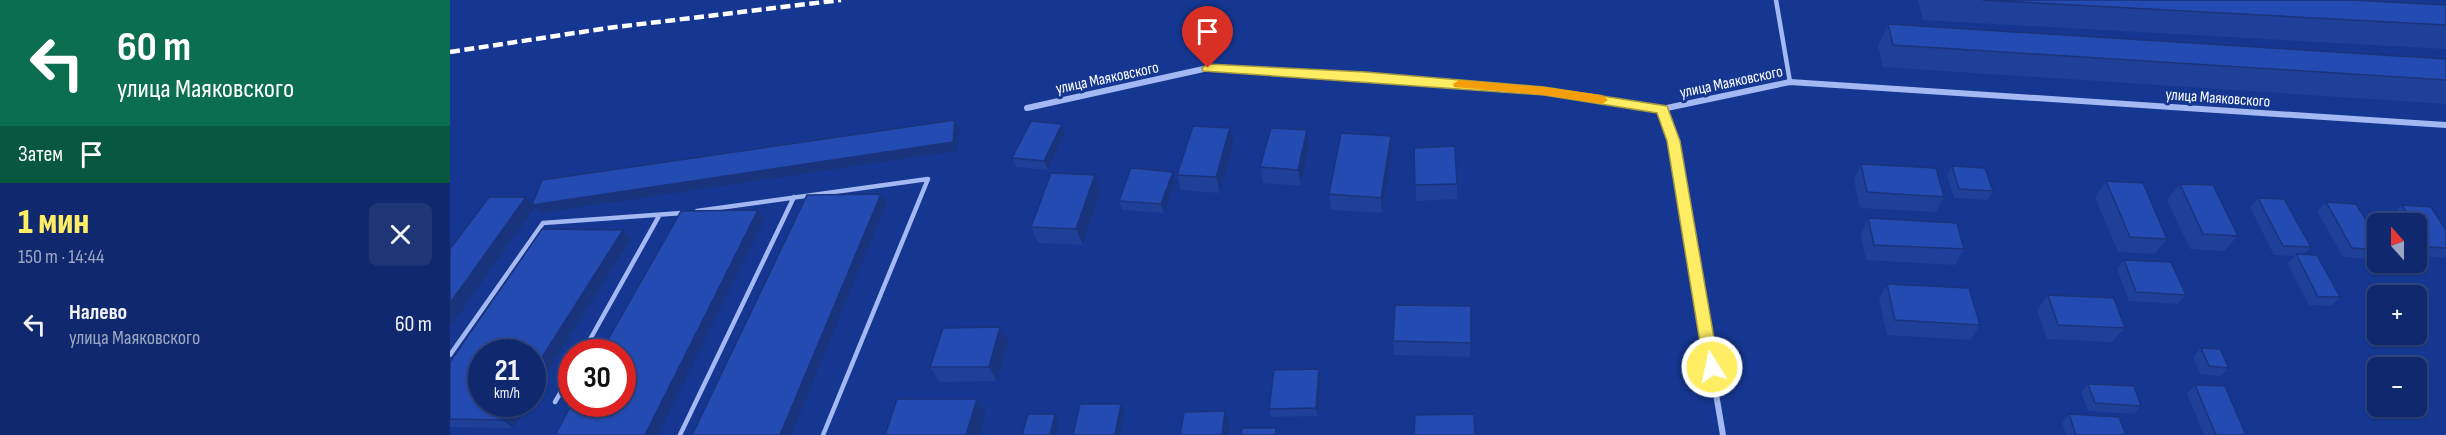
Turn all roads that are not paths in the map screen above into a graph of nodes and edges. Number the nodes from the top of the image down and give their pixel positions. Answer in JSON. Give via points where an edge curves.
{"nodes":[{"id":1,"x":1776,"y":0,"type":"edge"},
{"id":2,"x":1790,"y":82,"type":"junction"},
{"id":3,"x":1027,"y":108,"type":"dead end"},
{"id":4,"x":1662,"y":109,"type":"junction"},
{"id":5,"x":2446,"y":125,"type":"edge"},
{"id":6,"x":794,"y":197,"type":"junction"},
{"id":7,"x":659,"y":216,"type":"junction"},
{"id":8,"x":590,"y":339,"type":"edge"},
{"id":9,"x":450,"y":355,"type":"edge"},
{"id":10,"x":558,"y":397,"type":"edge"},
{"id":11,"x":555,"y":402,"type":"dead end"},
{"id":12,"x":680,"y":435,"type":"edge"},
{"id":13,"x":823,"y":435,"type":"edge"},
{"id":14,"x":1724,"y":435,"type":"edge"}],
"edges":[{"from":1,"to":2,"type":"lane"},
{"from":2,"to":4,"type":"street","name":"улица Маяковского"},
{"from":2,"to":5,"type":"street","name":"улица Маяковского"},
{"from":3,"to":4,"type":"street","name":"улица Маяковского","via":[[1208,68],[1544,91]]},
{"from":4,"to":14,"type":"street","via":[[1673,141]]},
{"from":6,"to":7,"type":"lane"},
{"from":6,"to":12,"type":"lane"},
{"from":6,"to":13,"type":"lane","via":[[928,179]]},
{"from":7,"to":8,"type":"lane"},
{"from":7,"to":9,"type":"lane","via":[[543,223]]},
{"from":10,"to":11,"type":"lane"}]}
